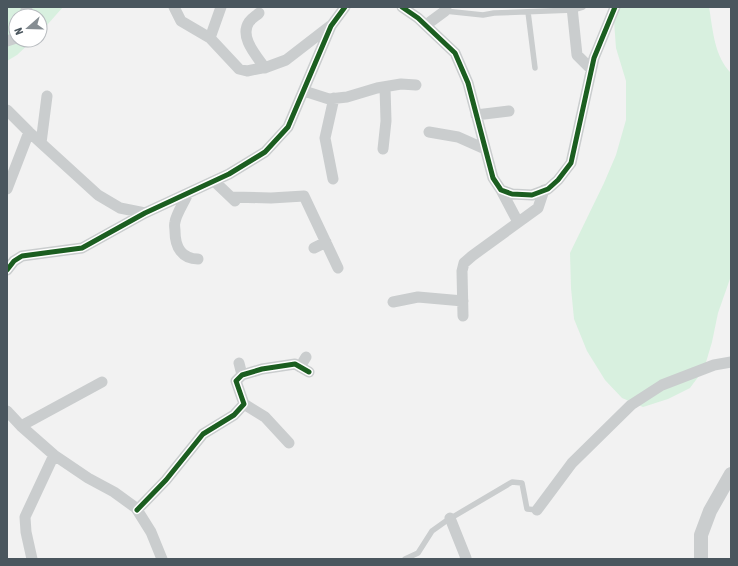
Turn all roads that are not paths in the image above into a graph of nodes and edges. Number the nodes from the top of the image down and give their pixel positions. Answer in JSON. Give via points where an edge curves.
{"nodes":[{"id":1,"x":174,"y":7,"type":"edge"},
{"id":2,"x":221,"y":7,"type":"edge"},
{"id":3,"x":345,"y":7,"type":"edge"},
{"id":4,"x":402,"y":7,"type":"edge"},
{"id":5,"x":615,"y":7,"type":"edge"},
{"id":6,"x":576,"y":8,"type":"edge"},
{"id":7,"x":445,"y":9,"type":"edge"},
{"id":8,"x":528,"y":12,"type":"junction"},
{"id":9,"x":259,"y":13,"type":"dead end"},
{"id":10,"x":426,"y":25,"type":"junction"},
{"id":11,"x":331,"y":26,"type":"junction"},
{"id":12,"x":210,"y":38,"type":"junction"},
{"id":13,"x":265,"y":68,"type":"junction"},
{"id":14,"x":535,"y":68,"type":"dead end"},
{"id":15,"x":591,"y":69,"type":"junction"},
{"id":16,"x":416,"y":85,"type":"dead end"},
{"id":17,"x":385,"y":87,"type":"junction"},
{"id":18,"x":304,"y":91,"type":"junction"},
{"id":19,"x":47,"y":96,"type":"dead end"},
{"id":20,"x":334,"y":98,"type":"junction"},
{"id":21,"x":7,"y":110,"type":"edge"},
{"id":22,"x":509,"y":111,"type":"dead end"},
{"id":23,"x":476,"y":115,"type":"junction"},
{"id":24,"x":30,"y":132,"type":"junction"},
{"id":25,"x":429,"y":132,"type":"dead end"},
{"id":26,"x":41,"y":143,"type":"junction"},
{"id":27,"x":383,"y":149,"type":"dead end"},
{"id":28,"x":485,"y":149,"type":"junction"},
{"id":29,"x":333,"y":180,"type":"dead end"},
{"id":30,"x":214,"y":181,"type":"junction"},
{"id":31,"x":7,"y":189,"type":"edge"},
{"id":32,"x":501,"y":190,"type":"junction"},
{"id":33,"x":544,"y":190,"type":"junction"},
{"id":34,"x":188,"y":193,"type":"junction"},
{"id":35,"x":144,"y":213,"type":"junction"},
{"id":36,"x":518,"y":222,"type":"junction"},
{"id":37,"x":326,"y":242,"type":"junction"},
{"id":38,"x":314,"y":248,"type":"dead end"},
{"id":39,"x":198,"y":259,"type":"dead end"},
{"id":40,"x":338,"y":268,"type":"dead end"},
{"id":41,"x":7,"y":270,"type":"edge"},
{"id":42,"x":463,"y":301,"type":"junction"},
{"id":43,"x":392,"y":302,"type":"dead end"},
{"id":44,"x":463,"y":316,"type":"dead end"},
{"id":45,"x":306,"y":357,"type":"dead end"},
{"id":46,"x":731,"y":362,"type":"edge"},
{"id":47,"x":238,"y":363,"type":"dead end"},
{"id":48,"x":242,"y":375,"type":"junction"},
{"id":49,"x":102,"y":382,"type":"dead end"},
{"id":50,"x":244,"y":404,"type":"junction"},
{"id":51,"x":7,"y":411,"type":"edge"},
{"id":52,"x":21,"y":426,"type":"junction"},
{"id":53,"x":289,"y":443,"type":"dead end"},
{"id":54,"x":54,"y":454,"type":"junction"},
{"id":55,"x":731,"y":474,"type":"edge"},
{"id":56,"x":137,"y":510,"type":"junction"},
{"id":57,"x":536,"y":510,"type":"joint"},
{"id":58,"x":450,"y":518,"type":"junction"},
{"id":59,"x":32,"y":559,"type":"edge"},
{"id":60,"x":162,"y":559,"type":"edge"},
{"id":61,"x":405,"y":559,"type":"edge"},
{"id":62,"x":465,"y":559,"type":"edge"},
{"id":63,"x":701,"y":559,"type":"edge"}],
"edges":[{"from":1,"to":12,"type":"street","via":[[181,21]]},
{"from":2,"to":12,"type":"street"},
{"from":3,"to":11,"type":"street"},
{"from":4,"to":10,"type":"street"},
{"from":5,"to":15,"type":"street"},
{"from":6,"to":8,"type":"lane"},
{"from":6,"to":15,"type":"street","via":[[577,55]]},
{"from":7,"to":8,"type":"lane","via":[[483,15]]},
{"from":7,"to":10,"type":"street"},
{"from":8,"to":14,"type":"lane"},
{"from":9,"to":13,"type":"street","via":[[249,22],[246,37]]},
{"from":10,"to":23,"type":"street","via":[[455,53],[468,83]]},
{"from":11,"to":13,"type":"street","via":[[286,60]]},
{"from":11,"to":18,"type":"street"},
{"from":12,"to":13,"type":"street","via":[[239,69],[247,71]]},
{"from":15,"to":33,"type":"street","via":[[571,163],[558,180]]},
{"from":16,"to":17,"type":"street"},
{"from":17,"to":20,"type":"street"},
{"from":17,"to":27,"type":"street","via":[[386,121]]},
{"from":18,"to":20,"type":"street","via":[[329,99]]},
{"from":18,"to":30,"type":"street","via":[[288,127],[265,152]]},
{"from":19,"to":26,"type":"street"},
{"from":20,"to":29,"type":"street","via":[[325,138]]},
{"from":21,"to":24,"type":"street"},
{"from":22,"to":23,"type":"street"},
{"from":23,"to":28,"type":"street"},
{"from":24,"to":26,"type":"street"},
{"from":24,"to":31,"type":"street"},
{"from":25,"to":28,"type":"street","via":[[458,137]]},
{"from":26,"to":35,"type":"street","via":[[98,195],[120,208]]},
{"from":28,"to":32,"type":"street","via":[[493,178]]},
{"from":30,"to":34,"type":"street"},
{"from":30,"to":37,"type":"street","via":[[234,200],[304,196]]},
{"from":32,"to":33,"type":"street","via":[[512,194],[532,195]]},
{"from":32,"to":36,"type":"street"},
{"from":33,"to":36,"type":"street","via":[[538,208]]},
{"from":34,"to":35,"type":"street"},
{"from":34,"to":39,"type":"street","via":[[175,222],[175,237],[184,255],[190,259]]},
{"from":35,"to":41,"type":"street","via":[[82,248],[22,256]]},
{"from":36,"to":42,"type":"street","via":[[464,264]]},
{"from":37,"to":38,"type":"street"},
{"from":37,"to":40,"type":"street"},
{"from":42,"to":43,"type":"street","via":[[418,297]]},
{"from":42,"to":44,"type":"street"},
{"from":45,"to":48,"type":"street","via":[[304,370],[295,364]]},
{"from":46,"to":57,"type":"street","via":[[714,365],[662,385],[631,405],[572,463]]},
{"from":47,"to":48,"type":"street"},
{"from":48,"to":50,"type":"street","via":[[236,381]]},
{"from":49,"to":52,"type":"street"},
{"from":50,"to":53,"type":"street","via":[[265,418]]},
{"from":50,"to":56,"type":"street","via":[[234,415],[203,434],[166,480]]},
{"from":51,"to":52,"type":"street"},
{"from":52,"to":54,"type":"street"},
{"from":54,"to":56,"type":"street","via":[[88,478],[114,492]]},
{"from":54,"to":59,"type":"street","via":[[25,517]]},
{"from":55,"to":63,"type":"street","via":[[710,511],[701,535]]},
{"from":56,"to":60,"type":"street","via":[[151,532]]},
{"from":57,"to":58,"type":"lane","via":[[527,509],[522,483],[512,482]]},
{"from":58,"to":61,"type":"lane","via":[[432,531],[418,553]]},
{"from":58,"to":62,"type":"street"}]}
